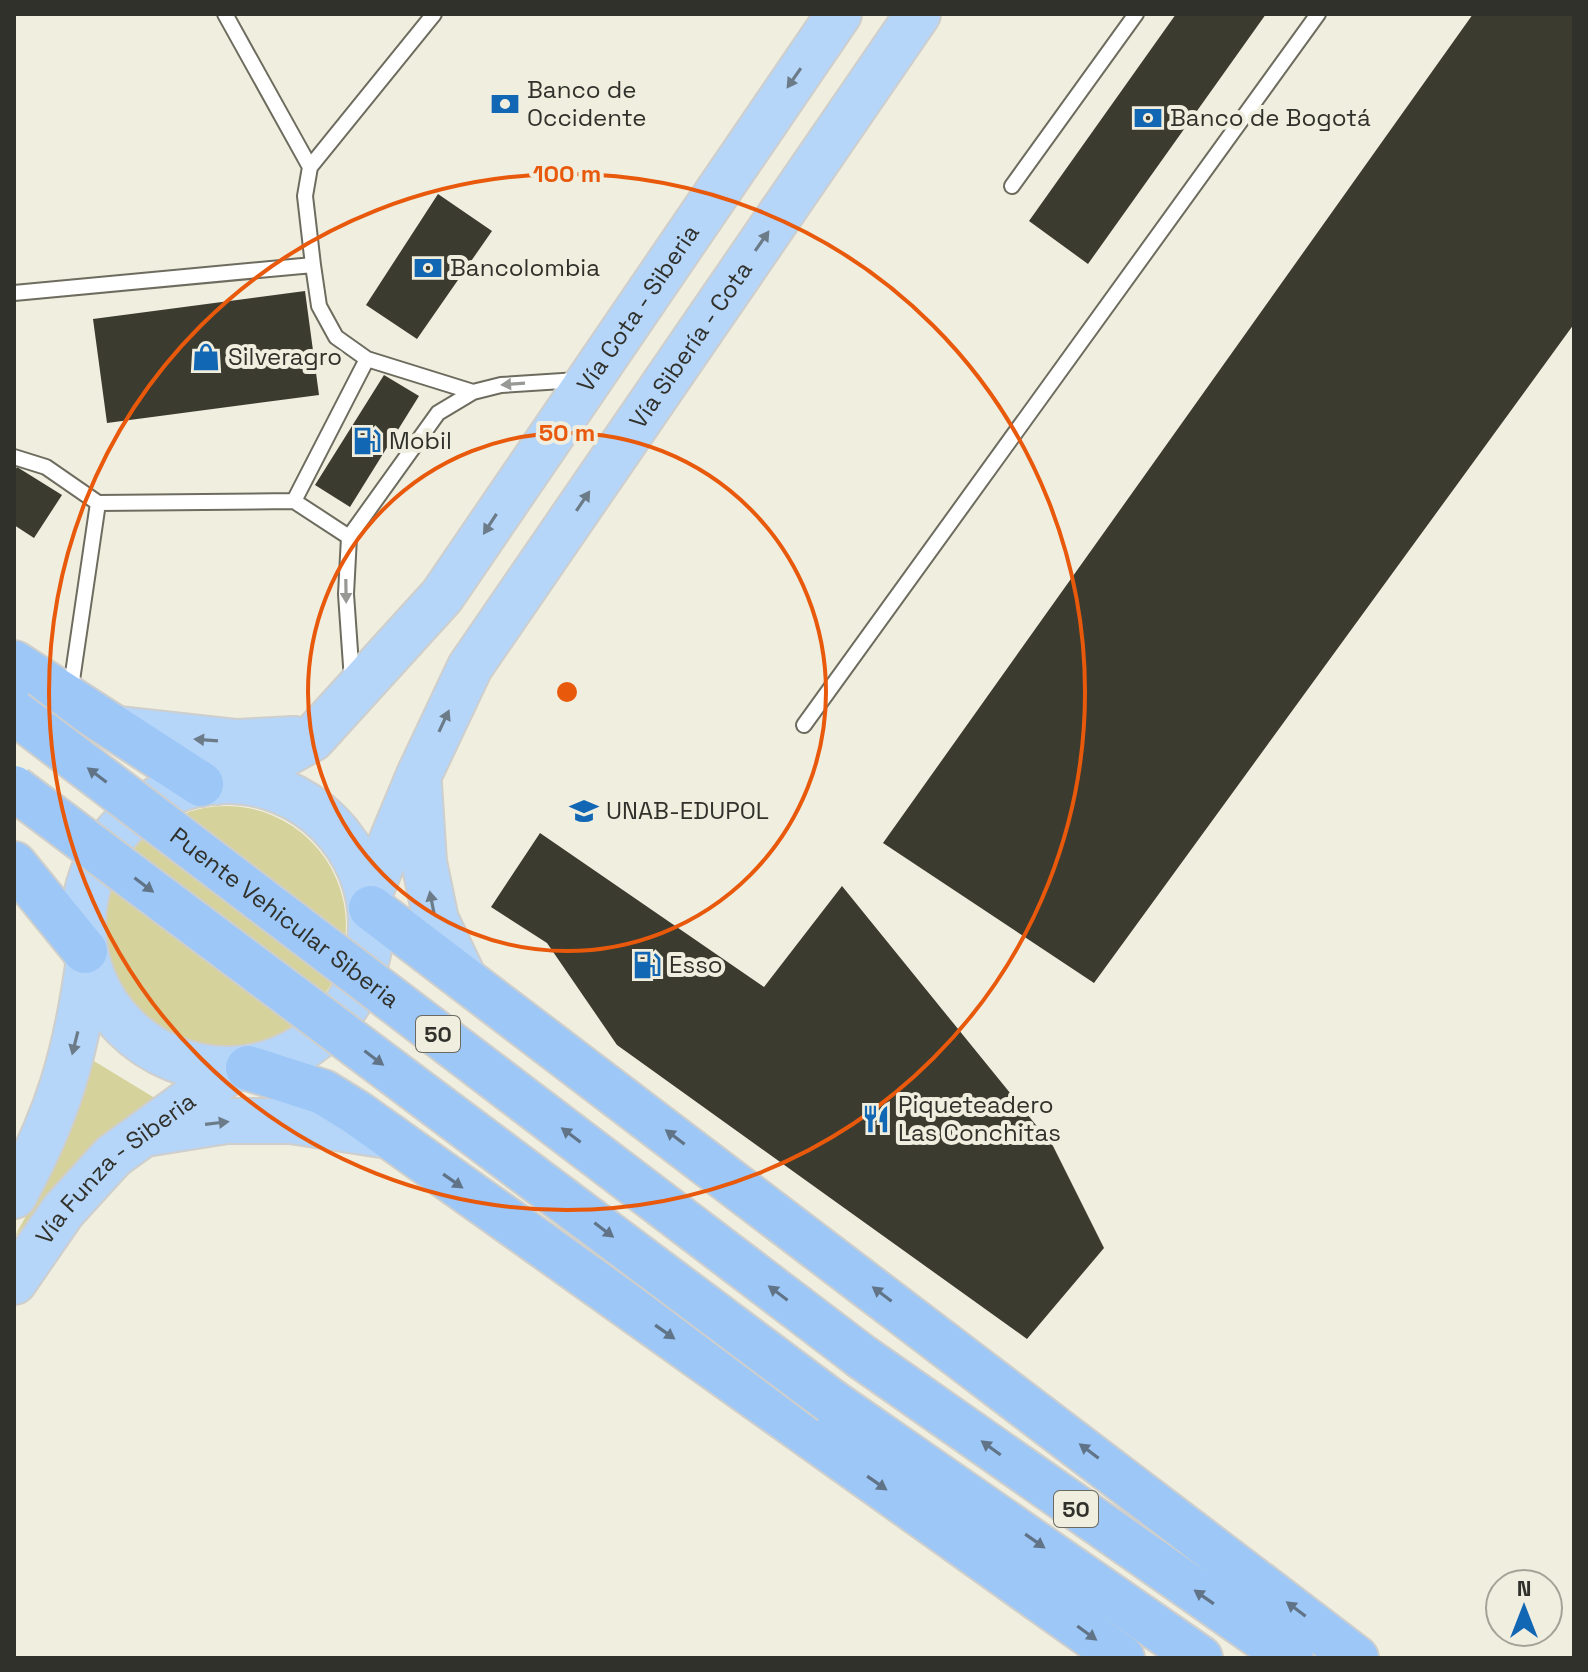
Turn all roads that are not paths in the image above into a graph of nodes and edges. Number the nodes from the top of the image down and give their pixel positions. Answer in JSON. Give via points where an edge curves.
{"nodes":[{"id":1,"x":225,"y":14,"type":"edge"},
{"id":2,"x":434,"y":14,"type":"edge"},
{"id":3,"x":839,"y":14,"type":"edge"},
{"id":4,"x":918,"y":14,"type":"edge"},
{"id":5,"x":1136,"y":14,"type":"edge"},
{"id":6,"x":1318,"y":14,"type":"edge"},
{"id":7,"x":310,"y":167,"type":"junction"},
{"id":8,"x":1012,"y":186,"type":"dead end"},
{"id":9,"x":313,"y":265,"type":"junction"},
{"id":10,"x":14,"y":293,"type":"edge"},
{"id":11,"x":367,"y":359,"type":"junction"},
{"id":12,"x":590,"y":379,"type":"junction"},
{"id":13,"x":473,"y":392,"type":"junction"},
{"id":14,"x":14,"y":457,"type":"edge"},
{"id":15,"x":294,"y":501,"type":"junction"},
{"id":16,"x":98,"y":503,"type":"junction"},
{"id":17,"x":349,"y":537,"type":"junction"},
{"id":18,"x":14,"y":663,"type":"edge"},
{"id":19,"x":354,"y":694,"type":"junction"},
{"id":20,"x":70,"y":698,"type":"junction"},
{"id":21,"x":14,"y":712,"type":"edge"},
{"id":22,"x":804,"y":725,"type":"dead end"},
{"id":23,"x":120,"y":729,"type":"junction"},
{"id":24,"x":312,"y":739,"type":"junction"},
{"id":25,"x":419,"y":775,"type":"junction"},
{"id":26,"x":209,"y":783,"type":"junction"},
{"id":27,"x":14,"y":788,"type":"edge"},
{"id":28,"x":14,"y":864,"type":"edge"},
{"id":29,"x":370,"y":901,"type":"junction"},
{"id":30,"x":86,"y":959,"type":"junction"},
{"id":31,"x":462,"y":974,"type":"junction"},
{"id":32,"x":241,"y":1069,"type":"junction"},
{"id":33,"x":140,"y":1135,"type":"junction"},
{"id":34,"x":389,"y":1136,"type":"junction"},
{"id":35,"x":14,"y":1196,"type":"edge"},
{"id":36,"x":14,"y":1282,"type":"edge"},
{"id":37,"x":1122,"y":1658,"type":"edge"},
{"id":38,"x":1200,"y":1658,"type":"edge"},
{"id":39,"x":1291,"y":1658,"type":"edge"},
{"id":40,"x":1356,"y":1658,"type":"edge"}],
"edges":[{"from":1,"to":7,"type":"lane"},
{"from":2,"to":7,"type":"lane"},
{"from":3,"to":12,"type":"main road","name":"Vía Cota - Siberia","one_way":true},
{"from":25,"to":4,"type":"main road","name":"Vía Sibería - Cota","one_way":true,"via":[[470,667]]},
{"from":5,"to":8,"type":"lane"},
{"from":6,"to":22,"type":"lane"},
{"from":7,"to":9,"type":"lane","via":[[305,196]]},
{"from":9,"to":10,"type":"lane"},
{"from":9,"to":11,"type":"lane","via":[[319,306],[336,337]]},
{"from":11,"to":13,"type":"lane"},
{"from":11,"to":15,"type":"lane"},
{"from":12,"to":13,"type":"lane","one_way":true},
{"from":12,"to":19,"type":"main road","name":"Vía Cota - Siberia","one_way":true,"via":[[442,596]]},
{"from":13,"to":17,"type":"lane","via":[[438,413]]},
{"from":14,"to":16,"type":"lane","via":[[46,467]]},
{"from":15,"to":16,"type":"lane"},
{"from":15,"to":17,"type":"lane"},
{"from":16,"to":20,"type":"lane"},
{"from":17,"to":19,"type":"lane","one_way":true,"via":[[346,594]]},
{"from":18,"to":20,"type":"highway"},
{"from":19,"to":24,"type":"main road","name":"Vía Cota - Siberia"},
{"from":20,"to":23,"type":"highway"},
{"from":39,"to":21,"type":"highway","name":"Puente Vehicular Siberia","number":"50","one_way":true,"bridge":true,"via":[[862,1357]]},
{"from":24,"to":23,"type":"main road","one_way":true,"via":[[237,742]]},
{"from":23,"to":26,"type":"highway"},
{"from":24,"to":26,"type":"main road","name":"Vía Cota - Siberia","via":[[267,764]]},
{"from":25,"to":29,"type":"main road","name":"Vía Sibería - Cota"},
{"from":31,"to":25,"type":"main road","one_way":true,"via":[[436,920],[424,862]]},
{"from":26,"to":29,"type":"main road","via":[[258,784],[297,799],[330,823],[355,857]]},
{"from":26,"to":30,"type":"main road","name":"Vía Cota - Siberia","via":[[158,799],[122,826],[97,864],[83,907]]},
{"from":27,"to":38,"type":"highway","number":"50","one_way":true,"bridge":true,"via":[[832,1402]]},
{"from":28,"to":30,"type":"highway"},
{"from":29,"to":31,"type":"highway"},
{"from":29,"to":32,"type":"main road","via":[[370,952],[355,994],[328,1029],[291,1054]]},
{"from":30,"to":32,"type":"main road","via":[[112,1011],[159,1053],[195,1066]]},
{"from":30,"to":35,"type":"main road","one_way":true,"via":[[80,1022],[66,1081],[46,1137]]},
{"from":40,"to":31,"type":"highway","one_way":true},
{"from":32,"to":33,"type":"main road","name":"Vía Funza - Siberia"},
{"from":32,"to":34,"type":"highway","via":[[323,1092]]},
{"from":33,"to":34,"type":"main road","one_way":true,"via":[[226,1121],[291,1121]]},
{"from":33,"to":36,"type":"main road","name":"Vía Funza - Siberia","via":[[63,1211]]},
{"from":34,"to":37,"type":"highway","one_way":true}]}
